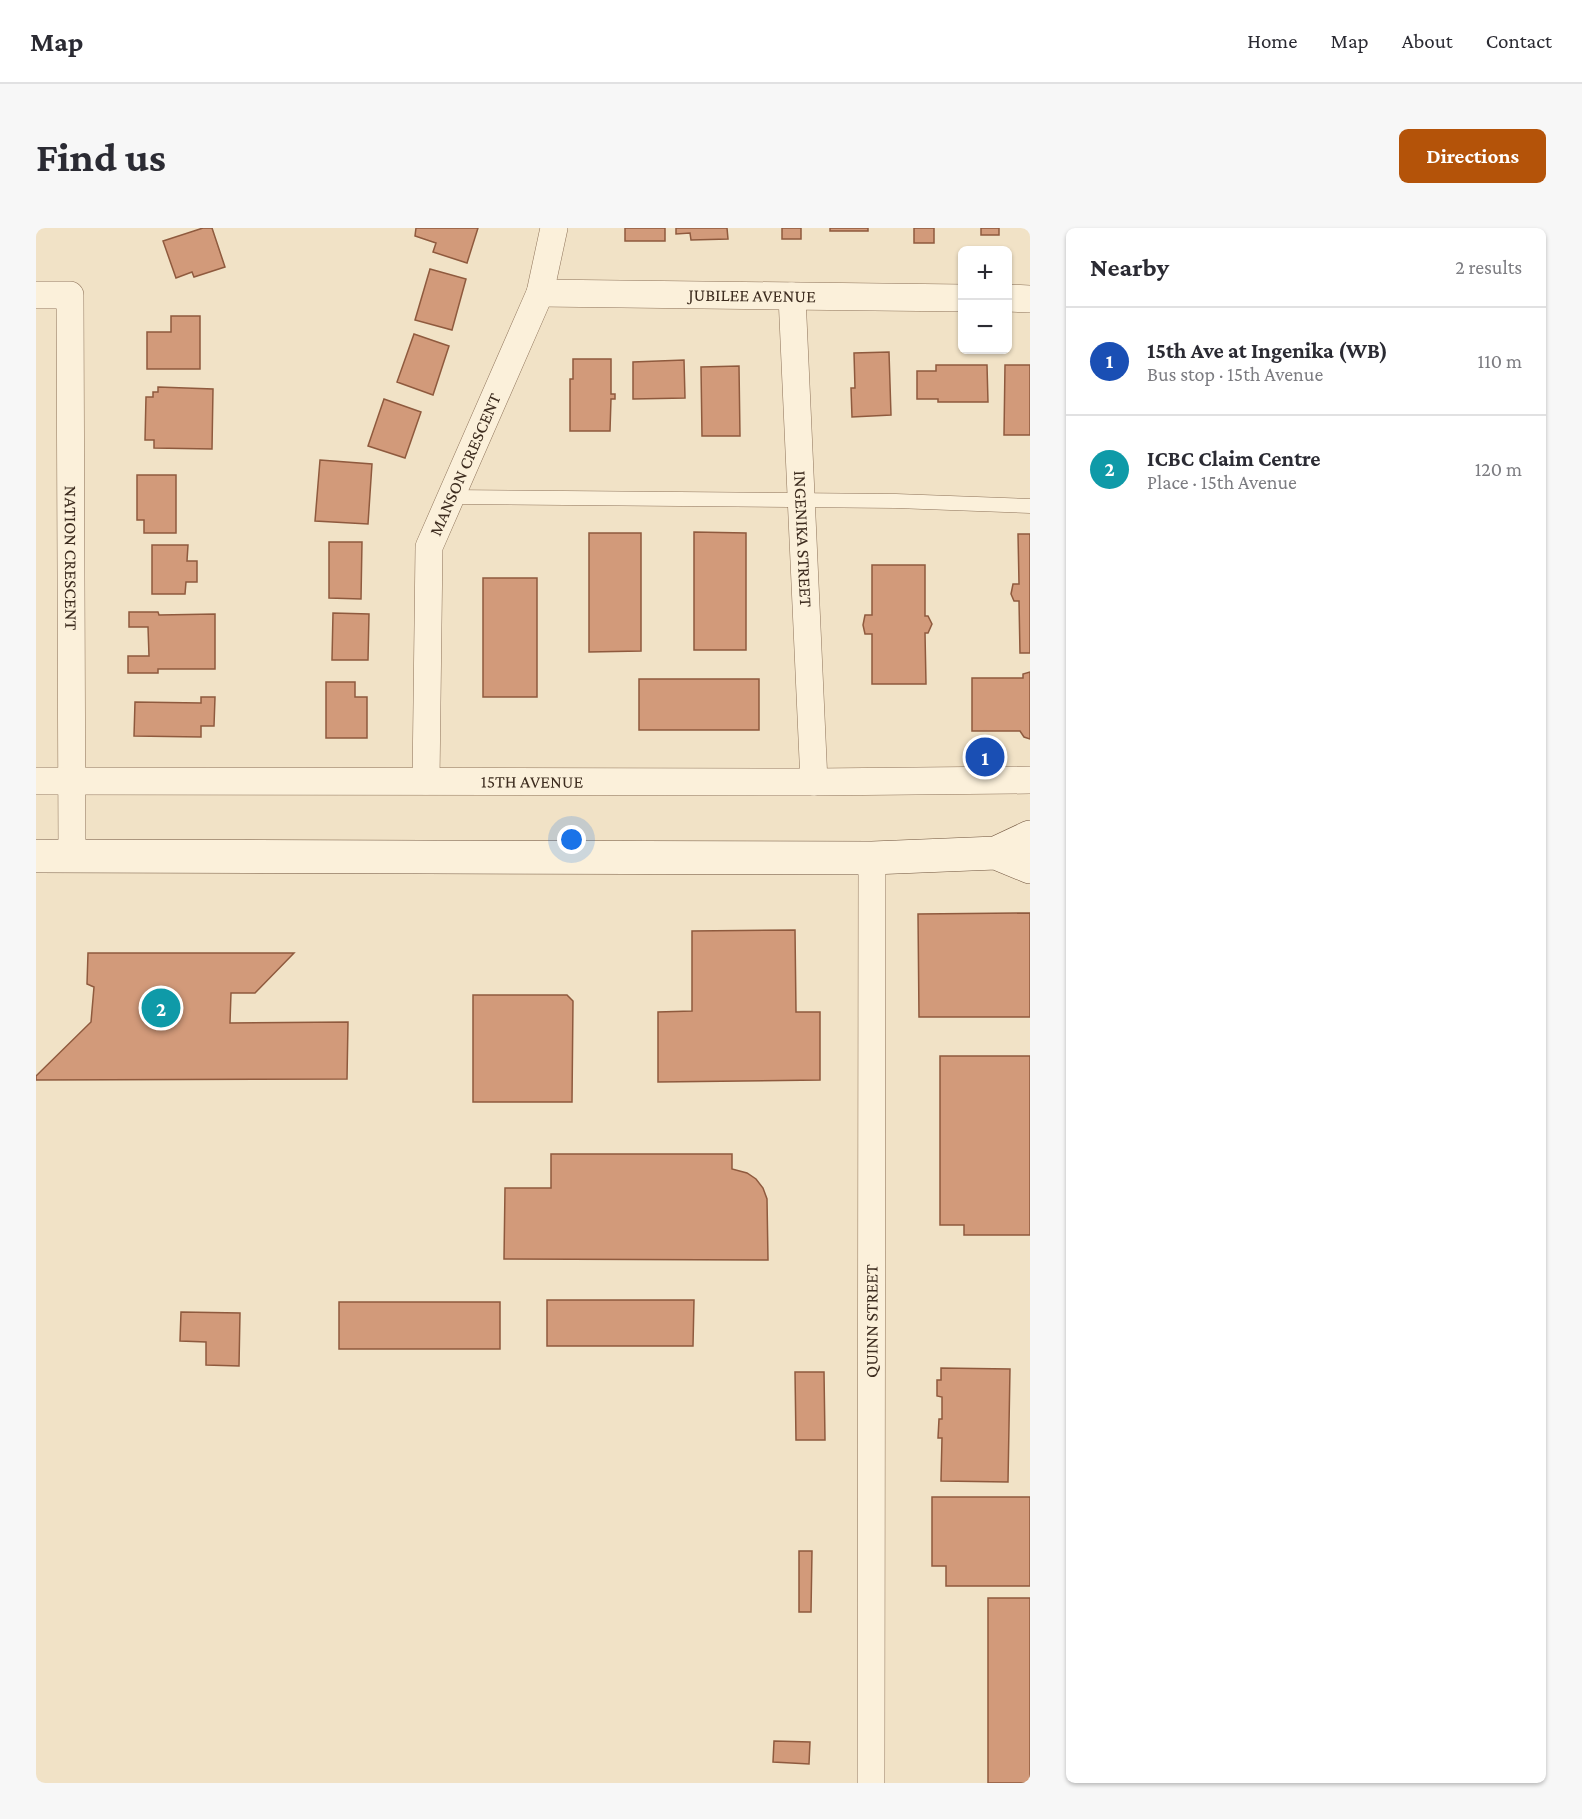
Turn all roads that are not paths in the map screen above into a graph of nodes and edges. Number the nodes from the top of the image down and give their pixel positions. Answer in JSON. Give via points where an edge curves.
{"nodes":[{"id":1,"x":554,"y":228,"type":"edge"},
{"id":2,"x":540,"y":293,"type":"junction"},
{"id":3,"x":36,"y":295,"type":"edge"},
{"id":4,"x":792,"y":296,"type":"junction"},
{"id":5,"x":958,"y":298,"type":"edge"},
{"id":6,"x":1012,"y":298,"type":"edge"},
{"id":7,"x":1030,"y":299,"type":"edge"},
{"id":8,"x":451,"y":497,"type":"junction"},
{"id":9,"x":801,"y":502,"type":"junction"},
{"id":10,"x":1030,"y":506,"type":"edge"},
{"id":11,"x":1030,"y":780,"type":"edge"},
{"id":12,"x":36,"y":781,"type":"edge"},
{"id":13,"x":72,"y":781,"type":"junction"},
{"id":14,"x":426,"y":781,"type":"junction"},
{"id":15,"x":814,"y":782,"type":"junction"},
{"id":16,"x":1030,"y":837,"type":"edge"},
{"id":17,"x":996,"y":854,"type":"junction"},
{"id":18,"x":36,"y":856,"type":"edge"},
{"id":19,"x":72,"y":856,"type":"junction"},
{"id":20,"x":872,"y":858,"type":"junction"},
{"id":21,"x":1030,"y":867,"type":"edge"},
{"id":22,"x":871,"y":1783,"type":"edge"}],
"edges":[{"from":1,"to":2,"type":"street","name":"MANSON CRESCENT"},
{"from":2,"to":4,"type":"street","name":"JUBILEE AVENUE"},
{"from":2,"to":8,"type":"street","name":"MANSON CRESCENT"},
{"from":3,"to":13,"type":"street","name":"NATION CRESCENT","via":[[70,295]]},
{"from":4,"to":5,"type":"street","name":"JUBILEE AVENUE"},
{"from":4,"to":9,"type":"street","name":"INGENIKA STREET"},
{"from":6,"to":7,"type":"street"},
{"from":8,"to":9,"type":"lane"},
{"from":8,"to":14,"type":"street","name":"MANSON CRESCENT","via":[[429,548]]},
{"from":9,"to":10,"type":"lane"},
{"from":9,"to":15,"type":"street","name":"INGENIKA STREET"},
{"from":11,"to":15,"type":"street","name":"15TH AVENUE"},
{"from":12,"to":13,"type":"street","name":"15TH AVENUE"},
{"from":13,"to":14,"type":"street","name":"15TH AVENUE"},
{"from":13,"to":19,"type":"street","name":"NATION CRESCENT"},
{"from":14,"to":15,"type":"street","name":"15TH AVENUE"},
{"from":16,"to":17,"type":"main road"},
{"from":17,"to":20,"type":"main road"},
{"from":17,"to":21,"type":"main road"},
{"from":18,"to":19,"type":"main road"},
{"from":19,"to":20,"type":"main road"},
{"from":20,"to":22,"type":"street","name":"QUINN STREET"}]}
